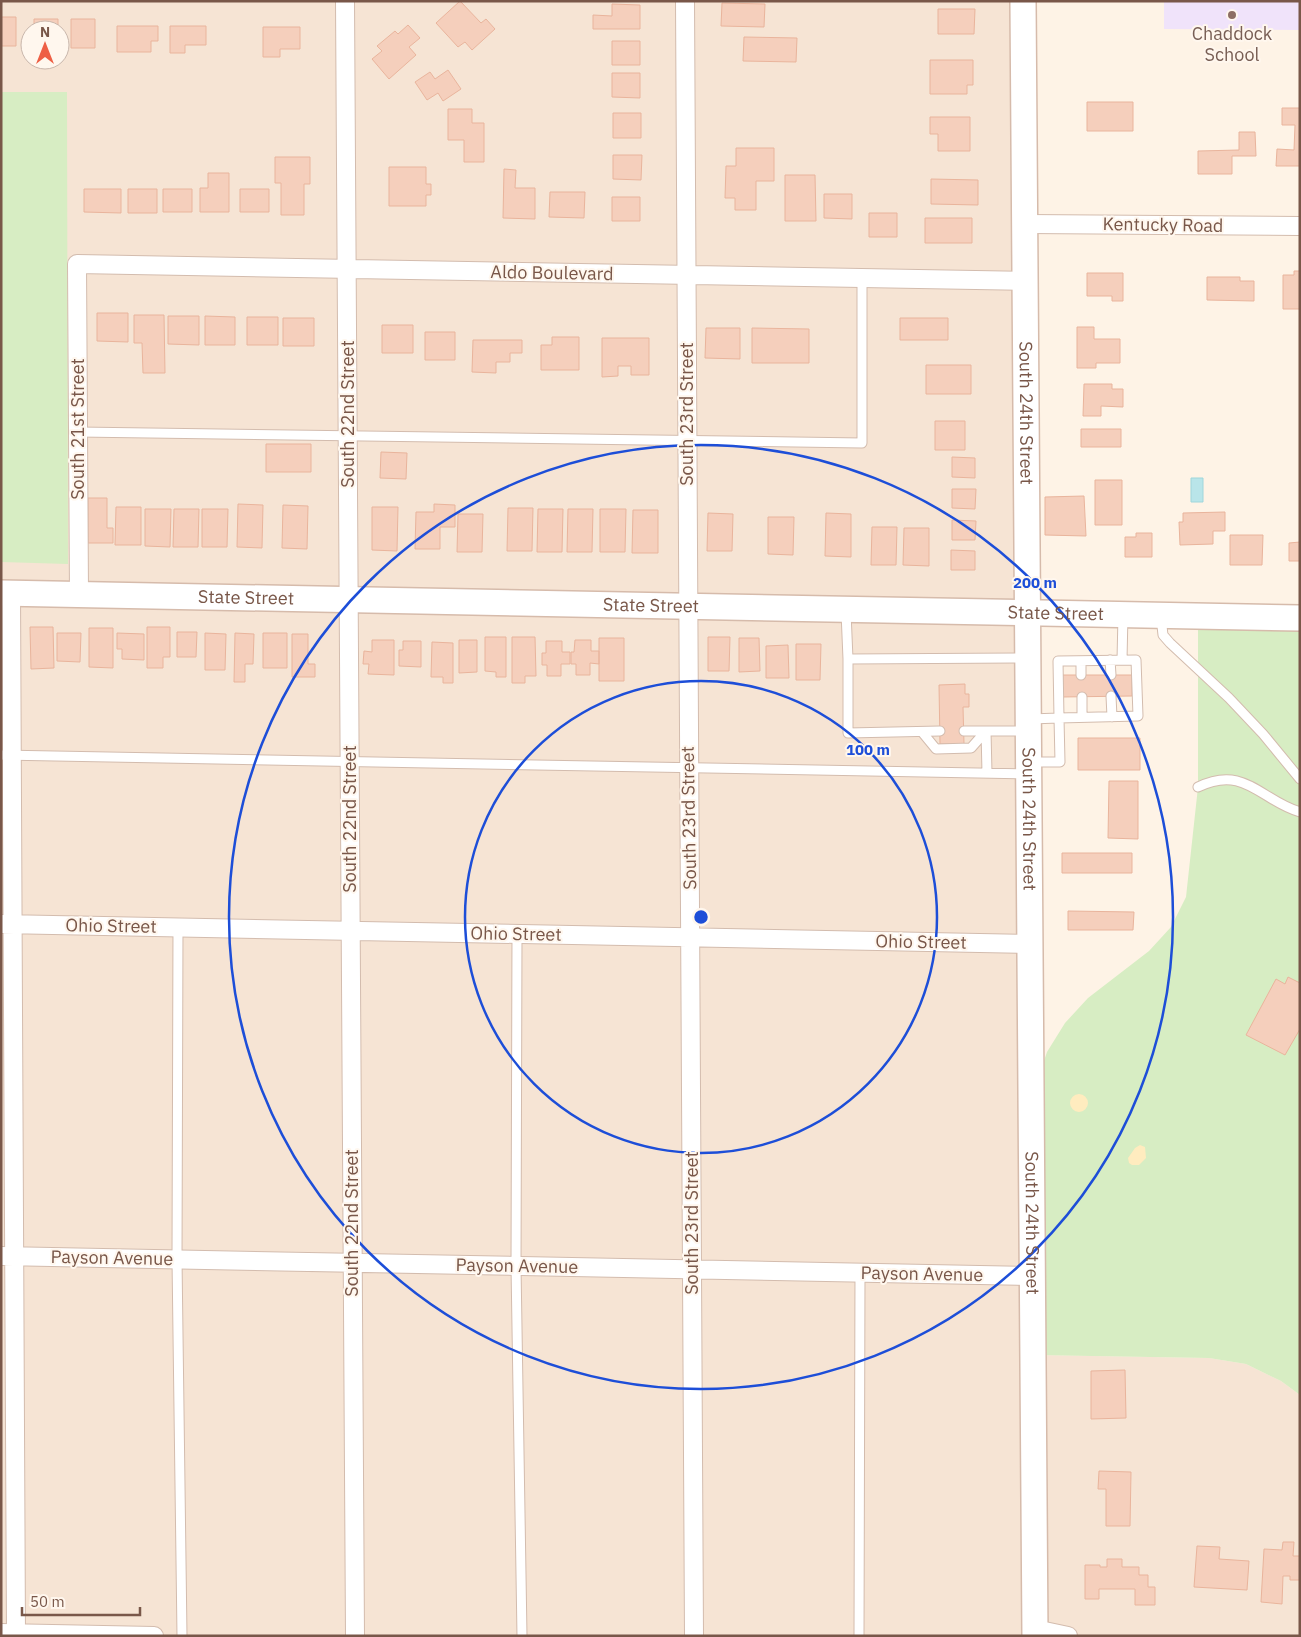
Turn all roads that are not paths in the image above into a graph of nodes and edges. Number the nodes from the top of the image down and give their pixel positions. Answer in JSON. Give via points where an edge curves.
{"nodes":[{"id":1,"x":345,"y":1,"type":"edge"},
{"id":2,"x":685,"y":1,"type":"edge"},
{"id":3,"x":1024,"y":1,"type":"edge"},
{"id":4,"x":1026,"y":224,"type":"junction"},
{"id":5,"x":1300,"y":226,"type":"edge"},
{"id":6,"x":77,"y":264,"type":"joint"},
{"id":7,"x":347,"y":270,"type":"junction"},
{"id":8,"x":686,"y":276,"type":"junction"},
{"id":9,"x":862,"y":278,"type":"junction"},
{"id":10,"x":1026,"y":281,"type":"junction"},
{"id":11,"x":78,"y":432,"type":"junction"},
{"id":12,"x":348,"y":436,"type":"junction"},
{"id":13,"x":687,"y":439,"type":"junction"},
{"id":14,"x":6,"y":593,"type":"edge"},
{"id":15,"x":79,"y":594,"type":"junction"},
{"id":16,"x":349,"y":599,"type":"junction"},
{"id":17,"x":687,"y":606,"type":"junction"},
{"id":18,"x":846,"y":609,"type":"junction"},
{"id":19,"x":1027,"y":612,"type":"junction"},
{"id":20,"x":1123,"y":614,"type":"junction"},
{"id":21,"x":1161,"y":615,"type":"junction"},
{"id":22,"x":1300,"y":618,"type":"edge"},
{"id":23,"x":1027,"y":658,"type":"junction"},
{"id":24,"x":848,"y":659,"type":"junction"},
{"id":25,"x":1110,"y":660,"type":"junction"},
{"id":26,"x":1122,"y":660,"type":"junction"},
{"id":27,"x":1081,"y":661,"type":"junction"},
{"id":28,"x":1081,"y":675,"type":"dead end"},
{"id":29,"x":1111,"y":675,"type":"dead end"},
{"id":30,"x":1082,"y":696,"type":"dead end"},
{"id":31,"x":1111,"y":696,"type":"dead end"},
{"id":32,"x":1112,"y":717,"type":"junction"},
{"id":33,"x":1059,"y":718,"type":"junction"},
{"id":34,"x":1082,"y":718,"type":"junction"},
{"id":35,"x":1028,"y":725,"type":"junction"},
{"id":36,"x":940,"y":731,"type":"dead end"},
{"id":37,"x":964,"y":731,"type":"dead end"},
{"id":38,"x":986,"y":731,"type":"junction"},
{"id":39,"x":922,"y":732,"type":"junction"},
{"id":40,"x":7,"y":755,"type":"edge"},
{"id":41,"x":350,"y":760,"type":"junction"},
{"id":42,"x":689,"y":767,"type":"junction"},
{"id":43,"x":1028,"y":768,"type":"junction"},
{"id":44,"x":987,"y":773,"type":"junction"},
{"id":45,"x":1300,"y":779,"type":"edge"},
{"id":46,"x":1198,"y":787,"type":"dead end"},
{"id":47,"x":1300,"y":812,"type":"edge"},
{"id":48,"x":7,"y":924,"type":"edge"},
{"id":49,"x":178,"y":928,"type":"junction"},
{"id":50,"x":350,"y":931,"type":"junction"},
{"id":51,"x":517,"y":934,"type":"junction"},
{"id":52,"x":690,"y":937,"type":"junction"},
{"id":53,"x":1031,"y":944,"type":"junction"},
{"id":54,"x":8,"y":1256,"type":"edge"},
{"id":55,"x":177,"y":1260,"type":"junction"},
{"id":56,"x":352,"y":1263,"type":"junction"},
{"id":57,"x":516,"y":1266,"type":"junction"},
{"id":58,"x":692,"y":1269,"type":"junction"},
{"id":59,"x":860,"y":1272,"type":"junction"},
{"id":60,"x":1033,"y":1276,"type":"junction"},
{"id":61,"x":1035,"y":1632,"type":"edge"},
{"id":62,"x":11,"y":1634,"type":"edge"},
{"id":63,"x":154,"y":1636,"type":"edge"},
{"id":64,"x":182,"y":1636,"type":"edge"},
{"id":65,"x":356,"y":1636,"type":"edge"},
{"id":66,"x":522,"y":1636,"type":"edge"},
{"id":67,"x":694,"y":1636,"type":"edge"},
{"id":68,"x":859,"y":1636,"type":"edge"},
{"id":69,"x":1068,"y":1636,"type":"edge"}],
"edges":[{"from":1,"to":7,"type":"street","name":"South 22nd Street"},
{"from":2,"to":8,"type":"street","name":"South 23rd Street"},
{"from":3,"to":4,"type":"street","name":"South 24th Street"},
{"from":4,"to":5,"type":"street","name":"Kentucky Road"},
{"from":4,"to":10,"type":"street","name":"South 24th Street"},
{"from":6,"to":7,"type":"street","name":"Aldo Boulevard"},
{"from":6,"to":11,"type":"street","name":"South 21st Street"},
{"from":7,"to":8,"type":"street","name":"Aldo Boulevard"},
{"from":7,"to":12,"type":"street","name":"South 22nd Street"},
{"from":8,"to":9,"type":"street","name":"Aldo Boulevard"},
{"from":8,"to":13,"type":"street","name":"South 23rd Street"},
{"from":9,"to":10,"type":"street","name":"Aldo Boulevard"},
{"from":9,"to":13,"type":"lane","via":[[862,442]]},
{"from":10,"to":19,"type":"street","name":"South 24th Street"},
{"from":11,"to":12,"type":"lane"},
{"from":11,"to":15,"type":"street","name":"South 21st Street"},
{"from":12,"to":13,"type":"lane"},
{"from":12,"to":16,"type":"street","name":"South 22nd Street"},
{"from":13,"to":17,"type":"street","name":"South 23rd Street"},
{"from":14,"to":15,"type":"street","name":"State Street"},
{"from":14,"to":40,"type":"street"},
{"from":15,"to":16,"type":"street","name":"State Street"},
{"from":16,"to":17,"type":"street","name":"State Street"},
{"from":16,"to":41,"type":"street","name":"South 22nd Street"},
{"from":17,"to":18,"type":"street","name":"State Street"},
{"from":17,"to":42,"type":"street","name":"South 23rd Street"},
{"from":18,"to":19,"type":"street","name":"State Street"},
{"from":18,"to":24,"type":"lane"},
{"from":19,"to":20,"type":"street","name":"State Street"},
{"from":19,"to":23,"type":"street","name":"South 24th Street"},
{"from":20,"to":21,"type":"street","name":"State Street"},
{"from":20,"to":26,"type":"lane"},
{"from":21,"to":22,"type":"street","name":"State Street"},
{"from":21,"to":45,"type":"lane","via":[[1163,635],[1263,734]]},
{"from":23,"to":24,"type":"lane"},
{"from":23,"to":35,"type":"street","name":"South 24th Street"},
{"from":24,"to":39,"type":"lane","via":[[848,733]]},
{"from":25,"to":26,"type":"lane"},
{"from":25,"to":27,"type":"lane"},
{"from":25,"to":29,"type":"lane"},
{"from":26,"to":32,"type":"lane","via":[[1136,660],[1138,716]]},
{"from":27,"to":28,"type":"lane"},
{"from":27,"to":33,"type":"lane","via":[[1058,661]]},
{"from":30,"to":34,"type":"lane"},
{"from":31,"to":32,"type":"lane"},
{"from":32,"to":34,"type":"lane"},
{"from":33,"to":34,"type":"lane"},
{"from":33,"to":35,"type":"lane"},
{"from":33,"to":43,"type":"lane","via":[[1060,762]]},
{"from":35,"to":38,"type":"lane"},
{"from":35,"to":43,"type":"street","name":"South 24th Street"},
{"from":36,"to":39,"type":"lane"},
{"from":37,"to":38,"type":"lane"},
{"from":38,"to":39,"type":"lane","via":[[971,748],[936,749]]},
{"from":38,"to":44,"type":"lane"},
{"from":40,"to":41,"type":"lane"},
{"from":40,"to":48,"type":"street"},
{"from":41,"to":42,"type":"lane"},
{"from":41,"to":50,"type":"street","name":"South 22nd Street"},
{"from":42,"to":44,"type":"lane"},
{"from":42,"to":52,"type":"street","name":"South 23rd Street"},
{"from":43,"to":44,"type":"lane"},
{"from":43,"to":53,"type":"street","name":"South 24th Street"},
{"from":46,"to":47,"type":"lane","via":[[1212,780],[1242,783]]},
{"from":48,"to":49,"type":"street","name":"Ohio Street"},
{"from":48,"to":54,"type":"street"},
{"from":49,"to":50,"type":"street","name":"Ohio Street"},
{"from":49,"to":55,"type":"lane"},
{"from":50,"to":51,"type":"street","name":"Ohio Street"},
{"from":50,"to":56,"type":"street","name":"South 22nd Street"},
{"from":51,"to":52,"type":"street","name":"Ohio Street"},
{"from":51,"to":57,"type":"lane"},
{"from":52,"to":53,"type":"street","name":"Ohio Street"},
{"from":52,"to":58,"type":"street","name":"South 23rd Street"},
{"from":53,"to":60,"type":"street","name":"South 24th Street"},
{"from":54,"to":55,"type":"street","name":"Payson Avenue"},
{"from":54,"to":62,"type":"street"},
{"from":55,"to":56,"type":"street","name":"Payson Avenue"},
{"from":55,"to":64,"type":"lane"},
{"from":56,"to":57,"type":"street","name":"Payson Avenue"},
{"from":56,"to":65,"type":"street","name":"South 22nd Street"},
{"from":57,"to":58,"type":"street","name":"Payson Avenue"},
{"from":57,"to":66,"type":"lane"},
{"from":58,"to":59,"type":"street","name":"Payson Avenue"},
{"from":58,"to":67,"type":"street","name":"South 23rd Street"},
{"from":59,"to":60,"type":"street","name":"Payson Avenue"},
{"from":59,"to":68,"type":"lane"},
{"from":60,"to":61,"type":"street","name":"South 24th Street"},
{"from":61,"to":69,"type":"street"},
{"from":62,"to":63,"type":"street"}]}
